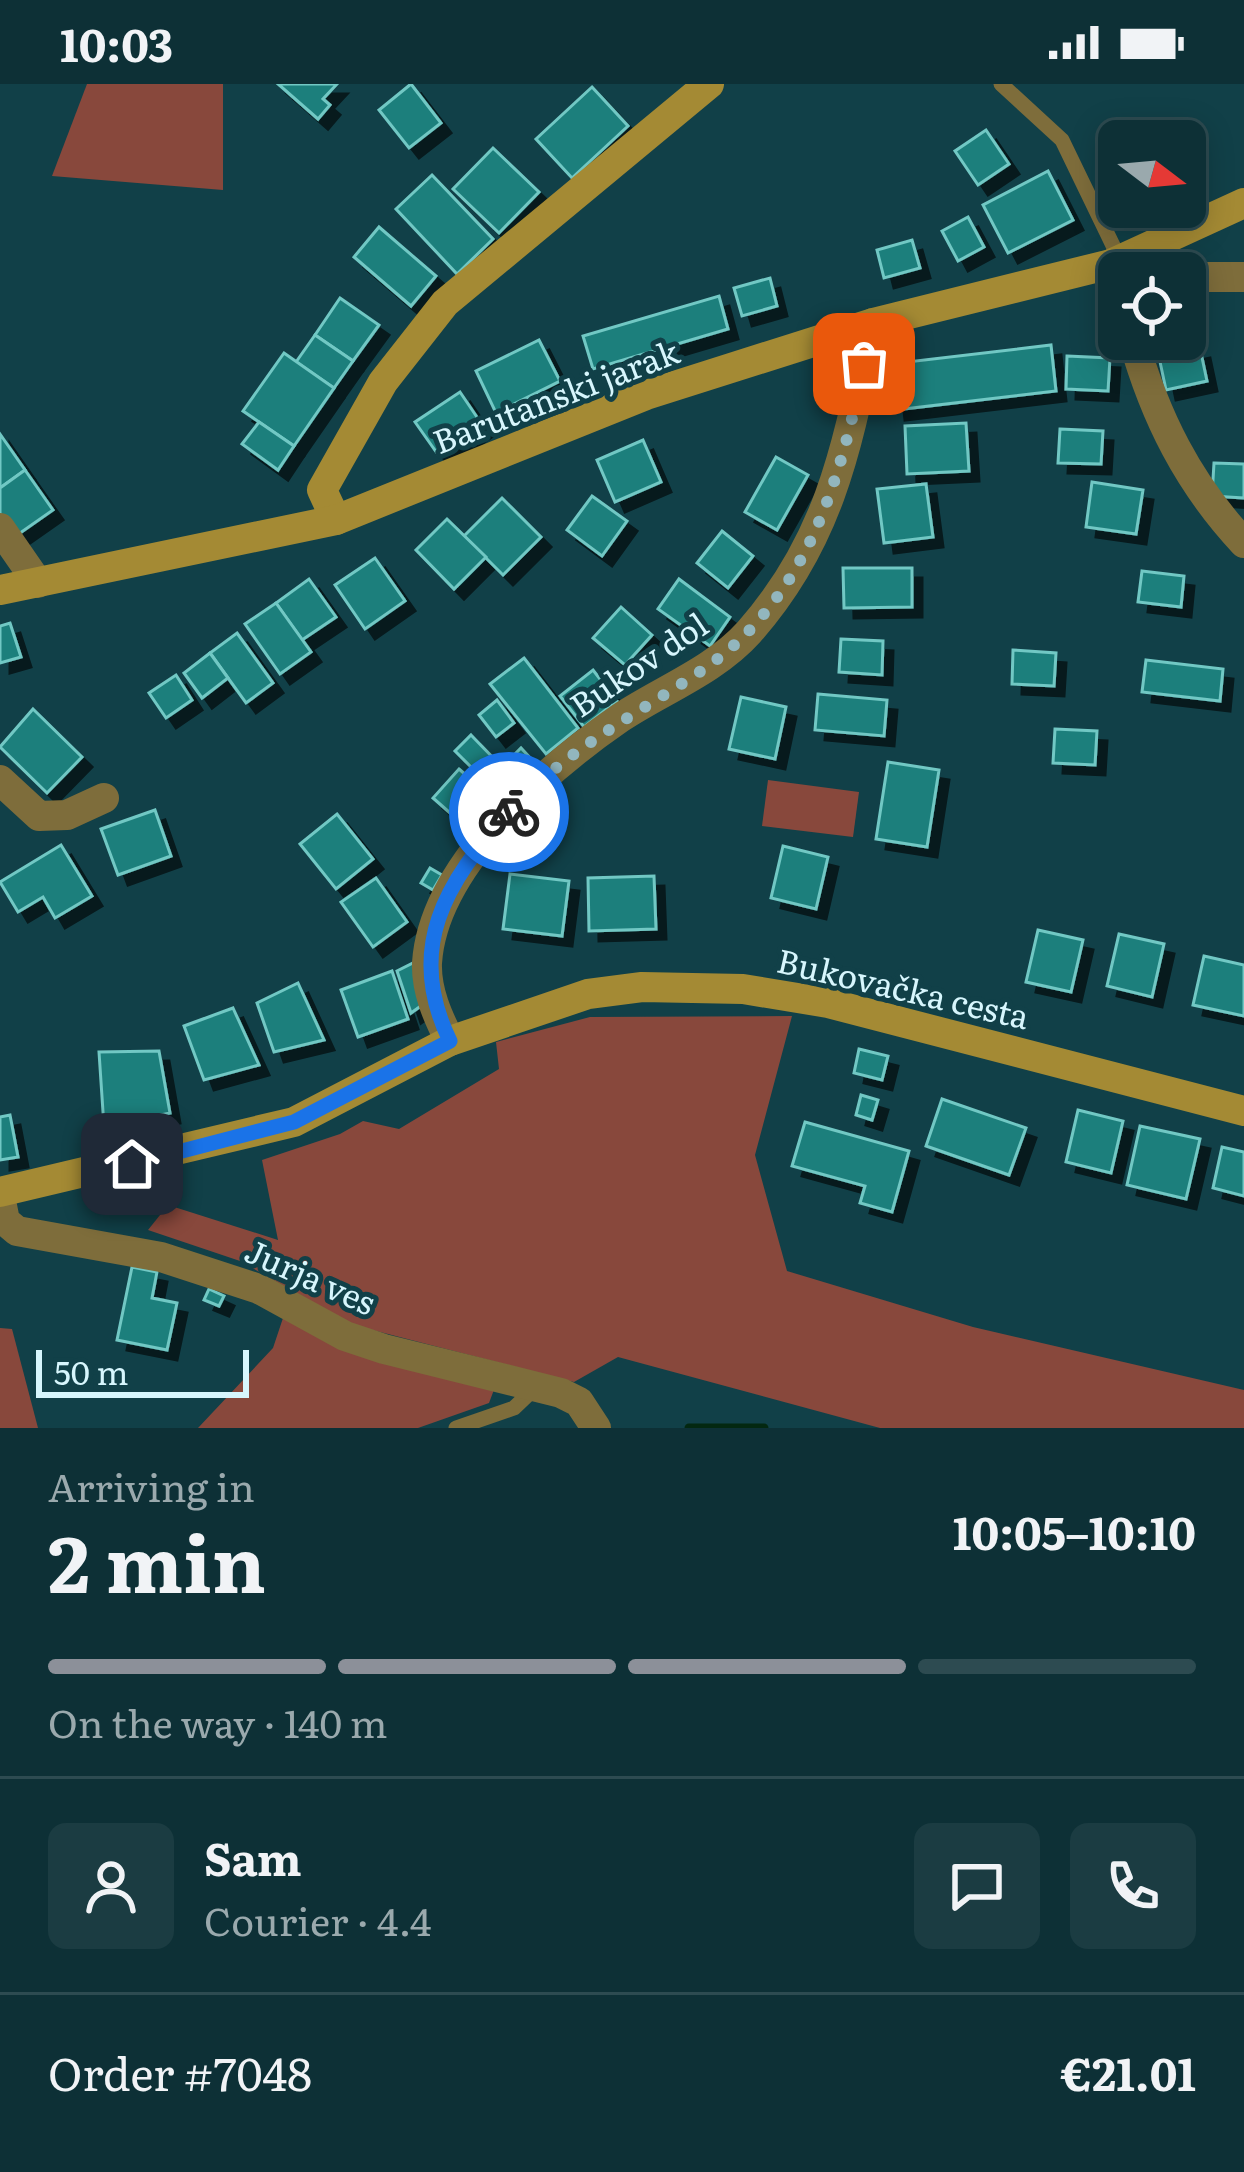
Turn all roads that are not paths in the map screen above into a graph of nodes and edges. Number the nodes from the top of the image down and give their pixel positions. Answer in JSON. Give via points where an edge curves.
{"nodes":[{"id":1,"x":709,"y":84,"type":"edge"},
{"id":2,"x":1001,"y":84,"type":"edge"},
{"id":3,"x":1244,"y":203,"type":"edge"},
{"id":4,"x":1114,"y":252,"type":"edge"},
{"id":5,"x":1150,"y":252,"type":"edge"},
{"id":6,"x":1098,"y":272,"type":"edge"},
{"id":7,"x":1206,"y":277,"type":"edge"},
{"id":8,"x":1244,"y":277,"type":"edge"},
{"id":9,"x":873,"y":323,"type":"junction"},
{"id":10,"x":1139,"y":360,"type":"edge"},
{"id":11,"x":336,"y":520,"type":"junction"},
{"id":12,"x":0,"y":528,"type":"edge"},
{"id":13,"x":1244,"y":543,"type":"edge"},
{"id":14,"x":38,"y":583,"type":"junction"},
{"id":15,"x":0,"y":590,"type":"edge"},
{"id":16,"x":0,"y":780,"type":"edge"},
{"id":17,"x":104,"y":798,"type":"dead end"},
{"id":18,"x":450,"y":1041,"type":"junction"},
{"id":19,"x":1244,"y":1111,"type":"edge"},
{"id":20,"x":0,"y":1194,"type":"edge"},
{"id":21,"x":538,"y":1384,"type":"junction"},
{"id":22,"x":596,"y":1426,"type":"edge"},
{"id":23,"x":456,"y":1428,"type":"edge"}],
"edges":[{"from":1,"to":11,"type":"street","via":[[445,303],[382,382],[322,490]]},
{"from":2,"to":4,"type":"lane","via":[[1062,140]]},
{"from":3,"to":5,"type":"street","name":"Barutanski jarak"},
{"from":6,"to":9,"type":"street","name":"Barutanski jarak"},
{"from":7,"to":8,"type":"street"},
{"from":9,"to":11,"type":"street","name":"Barutanski jarak","via":[[646,395]]},
{"from":9,"to":18,"type":"street","name":"Bukov dol","via":[[848,446],[802,563],[746,634],[530,788],[471,860],[439,919],[427,968]]},
{"from":10,"to":13,"type":"street","via":[[1152,406],[1206,502]]},
{"from":11,"to":14,"type":"street","name":"Barutanski jarak"},
{"from":12,"to":14,"type":"street"},
{"from":14,"to":15,"type":"street","name":"Barutanski jarak"},
{"from":16,"to":17,"type":"street","via":[[39,816],[67,815]]},
{"from":18,"to":19,"type":"street","name":"Bukovačka cesta","via":[[588,994],[743,989],[827,1003]]},
{"from":18,"to":20,"type":"street","name":"Bukovačka cesta","via":[[294,1122]]},
{"from":20,"to":21,"type":"street","name":"Jurja ves","via":[[5,1221],[16,1231],[161,1257],[259,1288],[344,1336]]},
{"from":21,"to":22,"type":"street","name":"Jurja ves","via":[[579,1402]]},
{"from":21,"to":23,"type":"lane","via":[[514,1408]]}]}
